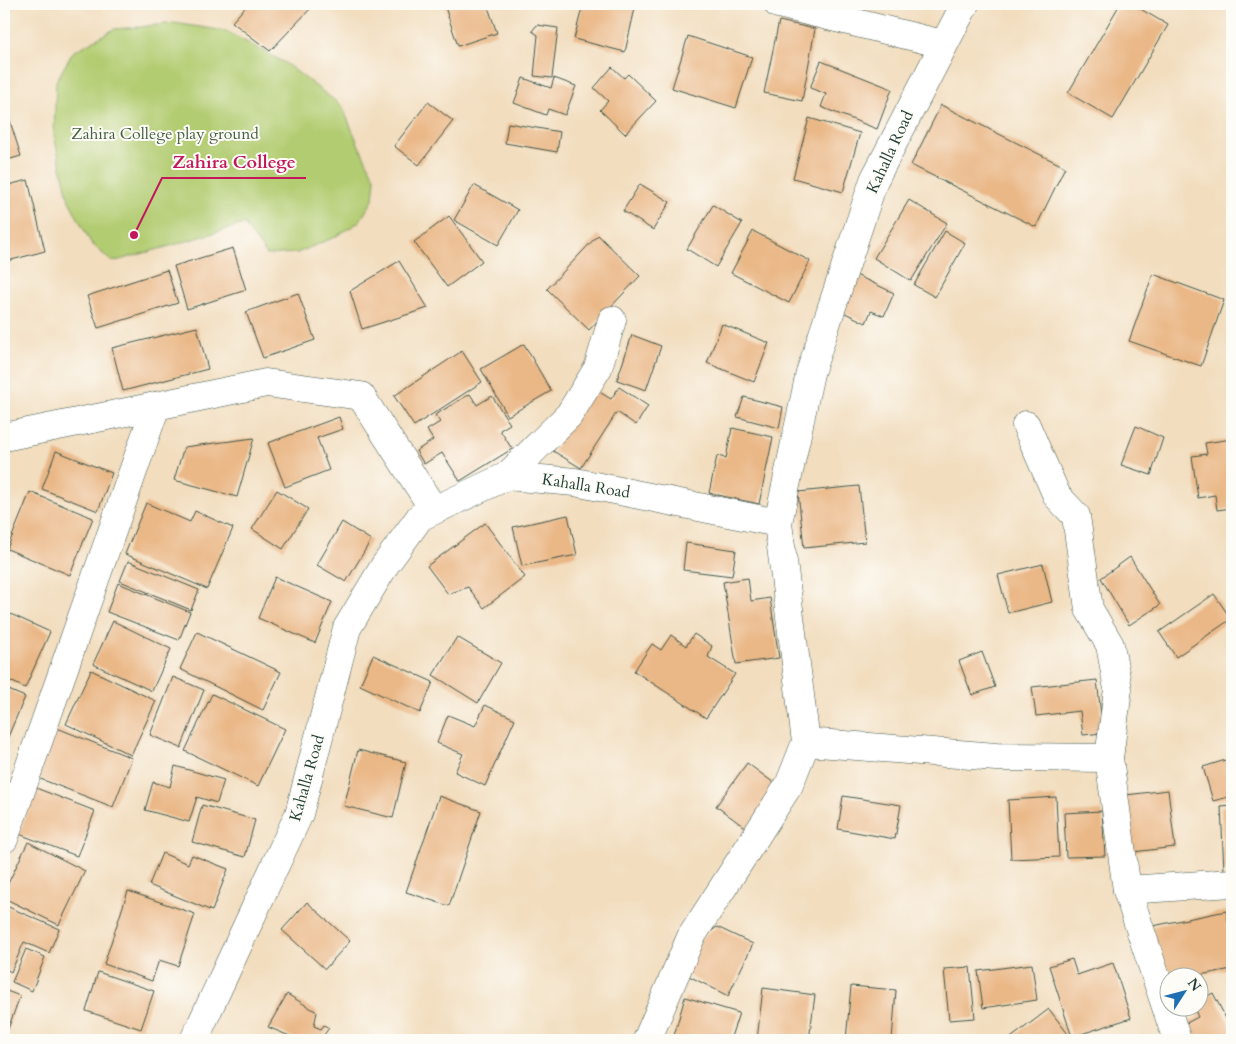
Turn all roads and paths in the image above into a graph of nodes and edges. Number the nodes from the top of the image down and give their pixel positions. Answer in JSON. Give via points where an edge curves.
{"nodes":[{"id":1,"x":778,"y":4,"type":"edge"},
{"id":2,"x":964,"y":4,"type":"edge"},
{"id":3,"x":944,"y":44,"type":"junction"},
{"id":4,"x":612,"y":320,"type":"dead end"},
{"id":5,"x":156,"y":406,"type":"junction"},
{"id":6,"x":1026,"y":425,"type":"dead end"},
{"id":7,"x":4,"y":437,"type":"edge"},
{"id":8,"x":507,"y":476,"type":"junction"},
{"id":9,"x":434,"y":510,"type":"junction"},
{"id":10,"x":778,"y":523,"type":"junction"},
{"id":11,"x":806,"y":742,"type":"junction"},
{"id":12,"x":1109,"y":758,"type":"junction"},
{"id":13,"x":4,"y":839,"type":"edge"},
{"id":14,"x":1232,"y":883,"type":"edge"},
{"id":15,"x":1127,"y":890,"type":"junction"},
{"id":16,"x":194,"y":1040,"type":"edge"},
{"id":17,"x":647,"y":1040,"type":"edge"},
{"id":18,"x":1177,"y":1040,"type":"edge"}],
"edges":[{"from":1,"to":3,"type":"street"},
{"from":2,"to":3,"type":"street","name":"Kahalla Road"},
{"from":3,"to":10,"type":"street","name":"Kahalla Road","via":[[874,180],[810,372]]},
{"from":4,"to":8,"type":"street","via":[[598,368],[569,415]]},
{"from":5,"to":7,"type":"street"},
{"from":5,"to":9,"type":"street","via":[[266,383],[361,396]]},
{"from":5,"to":13,"type":"street"},
{"from":6,"to":12,"type":"street","via":[[1056,496],[1076,516],[1089,610],[1110,645],[1118,689]]},
{"from":8,"to":9,"type":"street","name":"Kahalla Road"},
{"from":8,"to":10,"type":"street","name":"Kahalla Road","via":[[575,482]]},
{"from":9,"to":16,"type":"street","name":"Kahalla Road","via":[[420,517],[385,565],[347,628],[299,814]]},
{"from":10,"to":11,"type":"street"},
{"from":11,"to":12,"type":"street","via":[[996,757]]},
{"from":11,"to":17,"type":"street","via":[[789,784],[691,937]]},
{"from":12,"to":15,"type":"street"},
{"from":14,"to":15,"type":"street"},
{"from":15,"to":18,"type":"street"}]}
